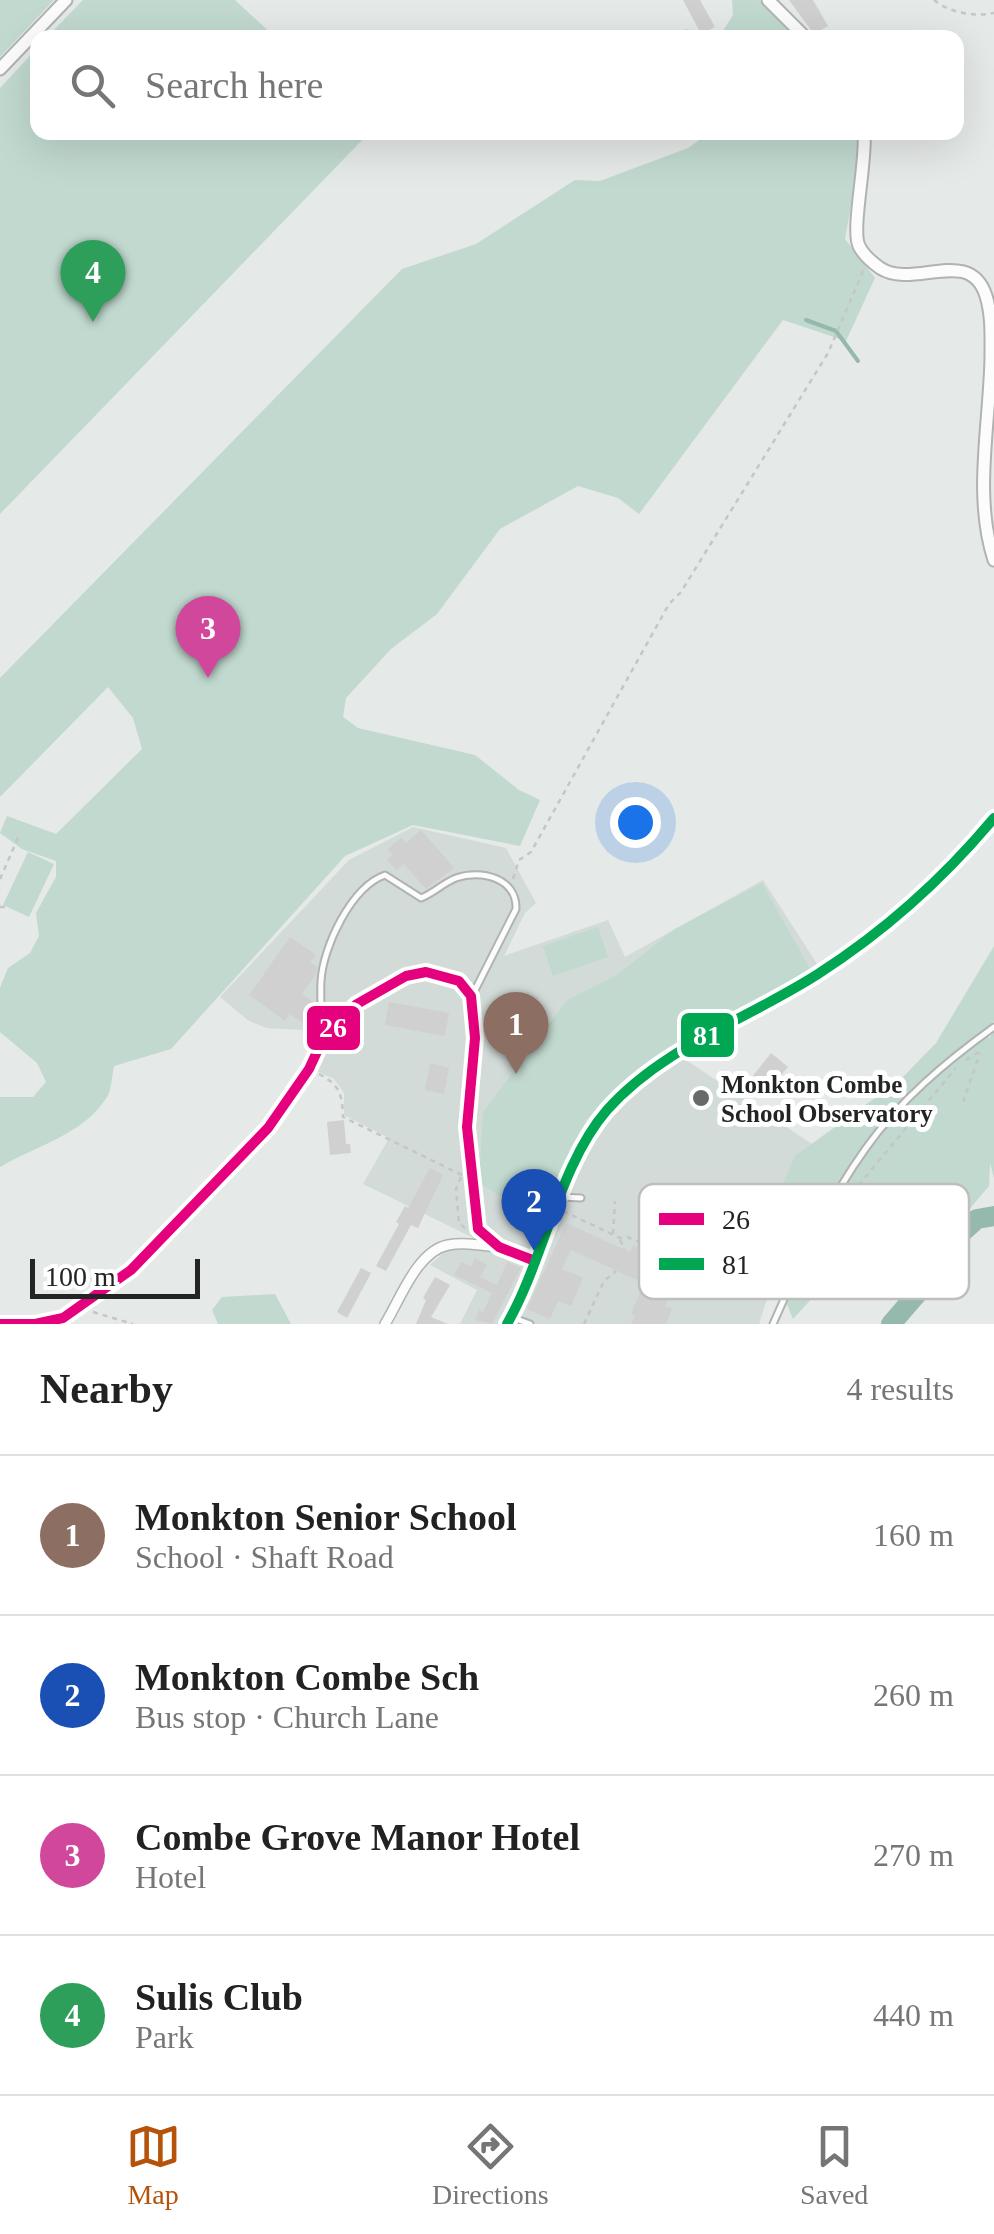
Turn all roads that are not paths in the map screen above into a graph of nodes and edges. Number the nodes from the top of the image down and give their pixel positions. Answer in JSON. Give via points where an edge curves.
{"nodes":[{"id":1,"x":66,"y":0,"type":"edge"},
{"id":2,"x":768,"y":0,"type":"edge"},
{"id":3,"x":37,"y":30,"type":"edge"},
{"id":4,"x":798,"y":30,"type":"edge"},
{"id":5,"x":30,"y":38,"type":"edge"},
{"id":6,"x":0,"y":69,"type":"edge"},
{"id":7,"x":864,"y":140,"type":"edge"},
{"id":8,"x":994,"y":560,"type":"edge"},
{"id":9,"x":994,"y":818,"type":"edge"},
{"id":10,"x":472,"y":996,"type":"junction"},
{"id":11,"x":994,"y":1027,"type":"edge"},
{"id":12,"x":322,"y":1040,"type":"junction"},
{"id":13,"x":843,"y":1184,"type":"edge"},
{"id":14,"x":562,"y":1197,"type":"junction"},
{"id":15,"x":582,"y":1198,"type":"dead end"},
{"id":16,"x":498,"y":1247,"type":"junction"},
{"id":17,"x":535,"y":1261,"type":"junction"},
{"id":18,"x":783,"y":1299,"type":"edge"},
{"id":19,"x":509,"y":1320,"type":"edge"},
{"id":20,"x":0,"y":1324,"type":"edge"},
{"id":21,"x":386,"y":1324,"type":"edge"},
{"id":22,"x":530,"y":1324,"type":"edge"},
{"id":23,"x":772,"y":1324,"type":"edge"}],
"edges":[{"from":1,"to":3,"type":"street"},
{"from":2,"to":4,"type":"street"},
{"from":5,"to":6,"type":"street"},
{"from":7,"to":8,"type":"street","via":[[859,246],[896,276],[958,269],[973,275],[986,297],[991,370],[984,516]]},
{"from":9,"to":14,"type":"street","via":[[950,870],[863,944],[636,1083],[592,1130]]},
{"from":10,"to":12,"type":"street","via":[[443,975],[406,976],[357,1004]]},
{"from":10,"to":12,"type":"lane","via":[[516,909],[511,886],[470,875],[420,898],[385,875],[363,887],[336,927],[320,977]]},
{"from":10,"to":16,"type":"street","via":[[476,1038],[467,1177],[482,1235]]},
{"from":11,"to":13,"type":"lane","via":[[901,1106]]},
{"from":12,"to":20,"type":"street","via":[[268,1128],[131,1270],[51,1322]]},
{"from":14,"to":15,"type":"lane"},
{"from":14,"to":17,"type":"street"},
{"from":16,"to":17,"type":"street"},
{"from":16,"to":21,"type":"street","via":[[444,1245],[419,1266]]},
{"from":17,"to":19,"type":"street"},
{"from":18,"to":23,"type":"lane"},
{"from":19,"to":22,"type":"lane"}]}
